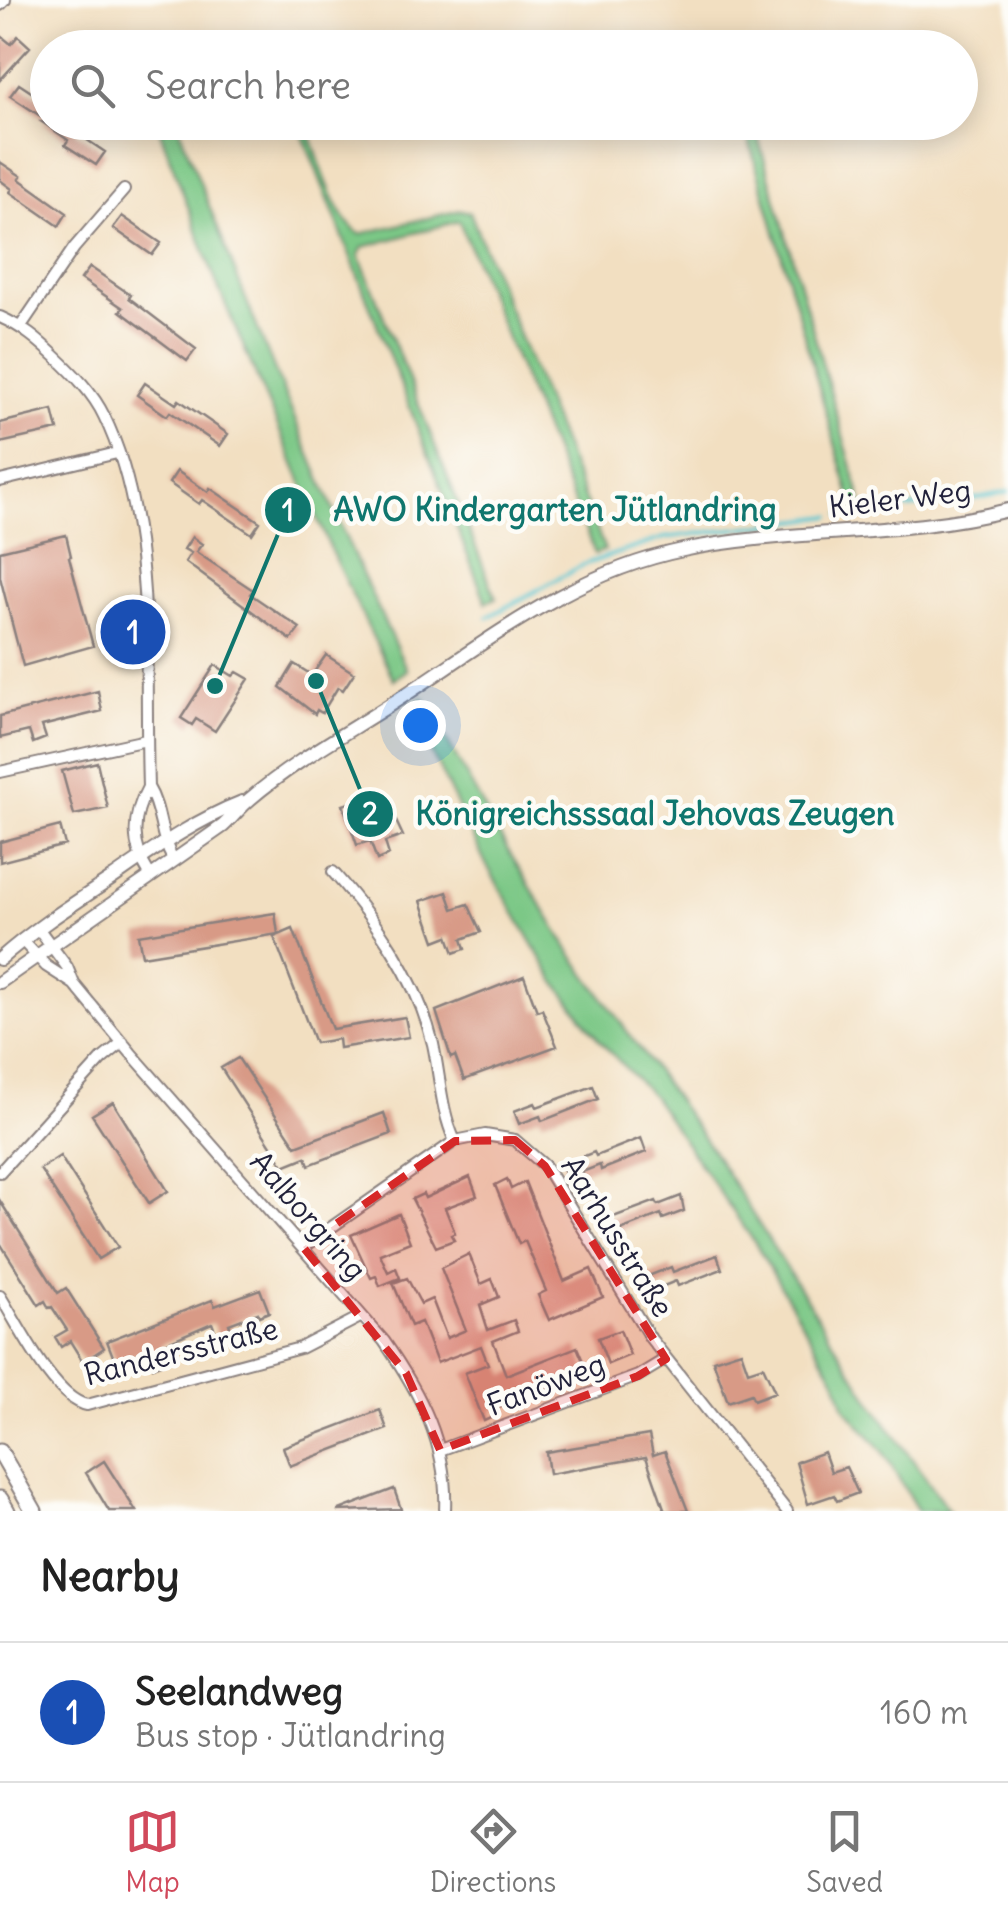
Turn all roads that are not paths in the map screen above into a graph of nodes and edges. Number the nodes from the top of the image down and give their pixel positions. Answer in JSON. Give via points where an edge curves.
{"nodes":[{"id":1,"x":124,"y":190,"type":"dead end"},
{"id":2,"x":0,"y":317,"type":"edge"},
{"id":3,"x":21,"y":326,"type":"junction"},
{"id":4,"x":117,"y":452,"type":"junction"},
{"id":5,"x":0,"y":480,"type":"edge"},
{"id":6,"x":1008,"y":510,"type":"edge"},
{"id":7,"x":146,"y":740,"type":"junction"},
{"id":8,"x":0,"y":772,"type":"edge"},
{"id":9,"x":148,"y":787,"type":"junction"},
{"id":10,"x":249,"y":799,"type":"junction"},
{"id":11,"x":164,"y":844,"type":"junction"},
{"id":12,"x":140,"y":860,"type":"junction"},
{"id":13,"x":173,"y":860,"type":"junction"},
{"id":14,"x":333,"y":872,"type":"dead end"},
{"id":15,"x":150,"y":875,"type":"junction"},
{"id":16,"x":38,"y":928,"type":"junction"},
{"id":17,"x":22,"y":940,"type":"junction"},
{"id":18,"x":50,"y":944,"type":"junction"},
{"id":19,"x":35,"y":955,"type":"junction"},
{"id":20,"x":0,"y":959,"type":"edge"},
{"id":21,"x":0,"y":982,"type":"edge"},
{"id":22,"x":74,"y":984,"type":"junction"},
{"id":23,"x":123,"y":1042,"type":"junction"},
{"id":24,"x":454,"y":1141,"type":"junction"},
{"id":25,"x":0,"y":1172,"type":"edge"},
{"id":26,"x":303,"y":1248,"type":"junction"},
{"id":27,"x":0,"y":1296,"type":"edge"},
{"id":28,"x":362,"y":1316,"type":"junction"},
{"id":29,"x":666,"y":1359,"type":"junction"},
{"id":30,"x":440,"y":1450,"type":"junction"},
{"id":31,"x":0,"y":1452,"type":"edge"},
{"id":32,"x":0,"y":1499,"type":"edge"},
{"id":33,"x":7,"y":1511,"type":"edge"},
{"id":34,"x":34,"y":1511,"type":"edge"},
{"id":35,"x":445,"y":1511,"type":"edge"},
{"id":36,"x":787,"y":1511,"type":"edge"}],
"edges":[{"from":1,"to":3,"type":"street"},
{"from":2,"to":3,"type":"street"},
{"from":3,"to":4,"type":"street","via":[[91,394]]},
{"from":4,"to":5,"type":"street"},
{"from":4,"to":7,"type":"street","via":[[133,503],[143,594]]},
{"from":6,"to":10,"type":"street","name":"Kieler Weg","via":[[710,545],[638,562],[554,597]]},
{"from":7,"to":8,"type":"street"},
{"from":7,"to":9,"type":"street"},
{"from":9,"to":11,"type":"street"},
{"from":9,"to":12,"type":"street","via":[[137,807]]},
{"from":10,"to":11,"type":"street"},
{"from":10,"to":13,"type":"street"},
{"from":11,"to":12,"type":"street"},
{"from":11,"to":13,"type":"street"},
{"from":12,"to":15,"type":"street"},
{"from":12,"to":16,"type":"street"},
{"from":13,"to":15,"type":"street"},
{"from":14,"to":24,"type":"street","via":[[410,978]]},
{"from":15,"to":18,"type":"street"},
{"from":16,"to":17,"type":"street"},
{"from":16,"to":18,"type":"street","name":"Aalborgring"},
{"from":17,"to":19,"type":"street","name":"Aalborgring"},
{"from":17,"to":20,"type":"street"},
{"from":18,"to":19,"type":"street"},
{"from":18,"to":22,"type":"street","name":"Aalborgring"},
{"from":19,"to":21,"type":"street"},
{"from":19,"to":22,"type":"street","name":"Aalborgring"},
{"from":22,"to":23,"type":"street","name":"Aalborgring"},
{"from":23,"to":25,"type":"street"},
{"from":23,"to":26,"type":"street","name":"Aalborgring"},
{"from":24,"to":26,"type":"street"},
{"from":24,"to":29,"type":"street","name":"Aarhusstraße","via":[[485,1135],[515,1140],[545,1166]]},
{"from":26,"to":28,"type":"street","name":"Aalborgring"},
{"from":27,"to":28,"type":"street","name":"Randersstraße","via":[[57,1384],[72,1401],[87,1405],[300,1348]]},
{"from":28,"to":30,"type":"street","name":"Aalborgring","via":[[412,1382]]},
{"from":29,"to":30,"type":"street","name":"Fanöweg","via":[[638,1376]]},
{"from":29,"to":36,"type":"street","name":"Aarhusstraße"},
{"from":30,"to":35,"type":"street","name":"Aalborgring"},
{"from":31,"to":34,"type":"main road"},
{"from":32,"to":33,"type":"main road"}]}
